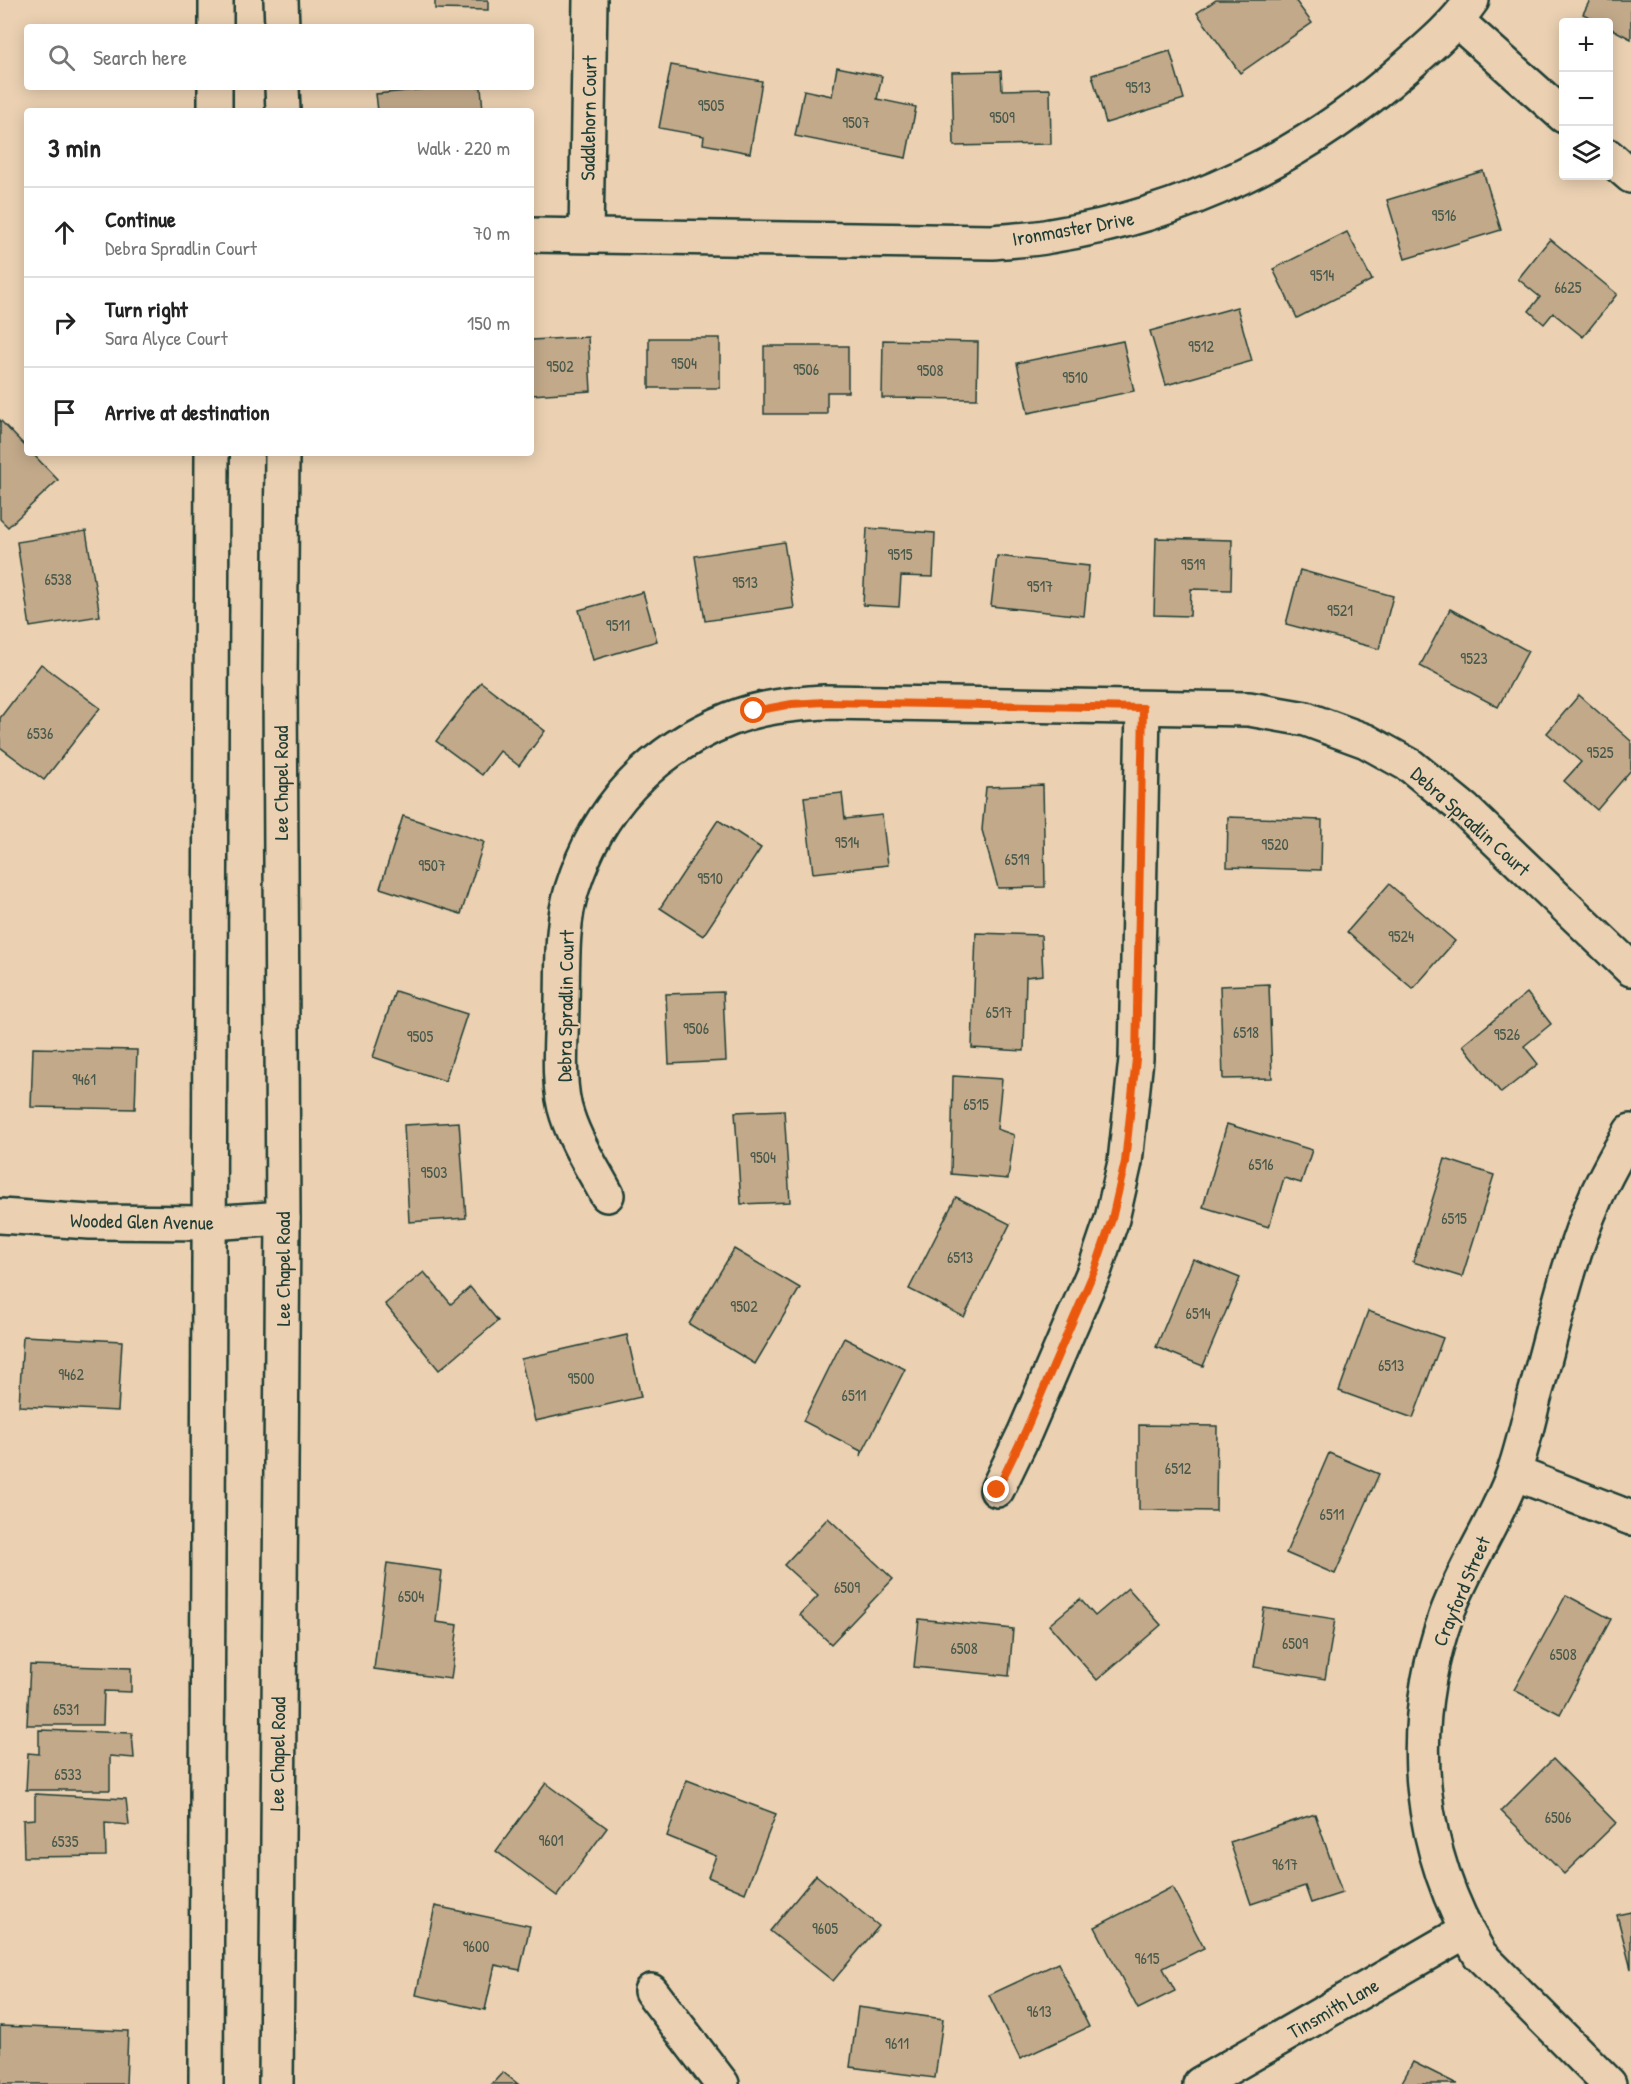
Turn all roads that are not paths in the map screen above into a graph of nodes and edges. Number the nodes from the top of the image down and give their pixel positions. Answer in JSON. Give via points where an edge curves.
{"nodes":[{"id":1,"x":216,"y":0,"type":"edge"},
{"id":2,"x":281,"y":0,"type":"edge"},
{"id":3,"x":590,"y":0,"type":"edge"},
{"id":4,"x":1465,"y":10,"type":"edge"},
{"id":5,"x":216,"y":24,"type":"edge"},
{"id":6,"x":282,"y":24,"type":"edge"},
{"id":7,"x":215,"y":90,"type":"edge"},
{"id":8,"x":282,"y":90,"type":"edge"},
{"id":9,"x":214,"y":108,"type":"edge"},
{"id":10,"x":283,"y":108,"type":"edge"},
{"id":11,"x":1559,"y":112,"type":"edge"},
{"id":12,"x":1613,"y":160,"type":"edge"},
{"id":13,"x":1631,"y":176,"type":"edge"},
{"id":14,"x":534,"y":235,"type":"edge"},
{"id":15,"x":586,"y":235,"type":"junction"},
{"id":16,"x":212,"y":456,"type":"edge"},
{"id":17,"x":282,"y":456,"type":"edge"},
{"id":18,"x":1143,"y":708,"type":"junction"},
{"id":19,"x":1631,"y":969,"type":"edge"},
{"id":20,"x":1631,"y":1131,"type":"edge"},
{"id":21,"x":608,"y":1196,"type":"dead end"},
{"id":22,"x":0,"y":1216,"type":"edge"},
{"id":23,"x":283,"y":1218,"type":"junction"},
{"id":24,"x":210,"y":1223,"type":"junction"},
{"id":25,"x":1514,"y":1473,"type":"junction"},
{"id":26,"x":997,"y":1490,"type":"dead end"},
{"id":27,"x":1631,"y":1518,"type":"edge"},
{"id":28,"x":1466,"y":1931,"type":"junction"},
{"id":29,"x":651,"y":1991,"type":"dead end"},
{"id":30,"x":206,"y":2084,"type":"edge"},
{"id":31,"x":276,"y":2084,"type":"edge"},
{"id":32,"x":722,"y":2084,"type":"edge"},
{"id":33,"x":1200,"y":2084,"type":"edge"},
{"id":34,"x":1609,"y":2084,"type":"edge"}],
"edges":[{"from":1,"to":5,"type":"street"},
{"from":2,"to":6,"type":"street"},
{"from":3,"to":15,"type":"street","name":"Saddlehorn Court"},
{"from":4,"to":11,"type":"street"},
{"from":4,"to":15,"type":"street","name":"Ironmaster Drive","via":[[1373,96],[1309,141],[1218,189],[1119,222],[1049,237],[992,242]]},
{"from":7,"to":9,"type":"street"},
{"from":8,"to":10,"type":"street"},
{"from":12,"to":13,"type":"street"},
{"from":14,"to":15,"type":"street","name":"Ironmaster Drive"},
{"from":16,"to":24,"type":"street"},
{"from":17,"to":23,"type":"street","name":"Lee Chapel Road"},
{"from":18,"to":19,"type":"street","name":"Debra Spradlin Court","via":[[1249,709],[1306,719],[1375,746],[1411,766],[1464,809]]},
{"from":18,"to":21,"type":"street","name":"Debra Spradlin Court","via":[[792,704],[730,719],[679,744],[644,772],[613,805],[587,849],[572,891],[563,940],[561,1074],[566,1112]]},
{"from":18,"to":26,"type":"street","via":[[1136,1059],[1125,1162],[1095,1269]]},
{"from":20,"to":25,"type":"street","name":"Crayford Street","via":[[1594,1200]]},
{"from":22,"to":24,"type":"street","name":"Wooded Glen Avenue"},
{"from":23,"to":24,"type":"street","name":"Wooded Glen Avenue"},
{"from":23,"to":31,"type":"street","name":"Lee Chapel Road"},
{"from":24,"to":30,"type":"street"},
{"from":25,"to":27,"type":"street"},
{"from":25,"to":28,"type":"street","name":"Crayford Street","via":[[1447,1614],[1431,1663],[1423,1714],[1421,1766],[1430,1830],[1453,1904]]},
{"from":28,"to":33,"type":"street","name":"Tinsmith Lane"},
{"from":28,"to":34,"type":"street","name":"Crayford Street","via":[[1480,1955]]},
{"from":29,"to":32,"type":"street"}]}
